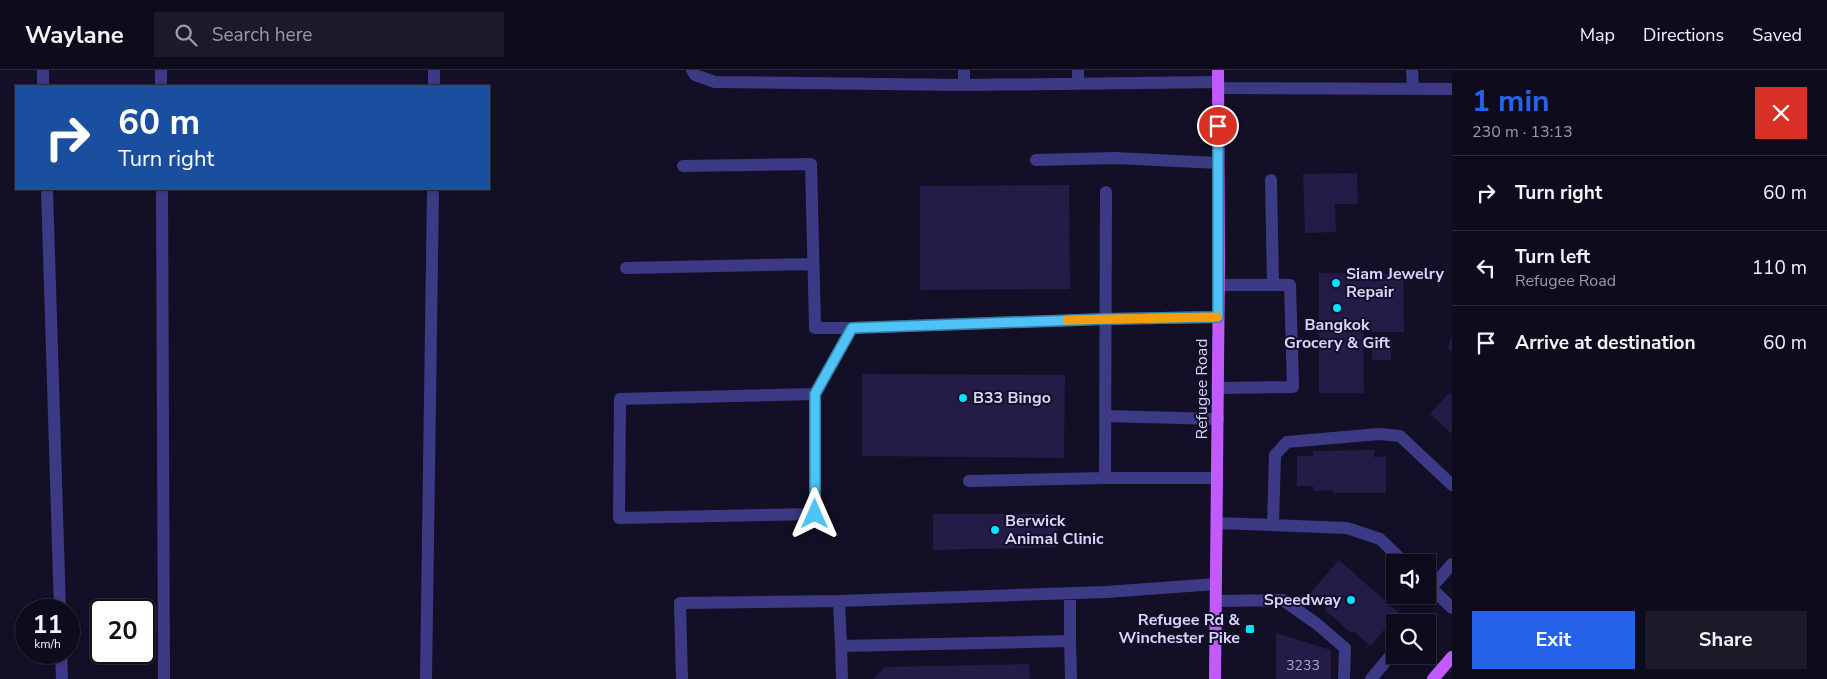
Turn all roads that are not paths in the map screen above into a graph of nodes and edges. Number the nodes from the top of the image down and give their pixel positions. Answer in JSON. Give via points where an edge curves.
{"nodes":[{"id":1,"x":43,"y":70,"type":"edge"},
{"id":2,"x":161,"y":70,"type":"edge"},
{"id":3,"x":434,"y":70,"type":"edge"},
{"id":4,"x":692,"y":70,"type":"edge"},
{"id":5,"x":964,"y":70,"type":"edge"},
{"id":6,"x":1078,"y":70,"type":"edge"},
{"id":7,"x":1412,"y":70,"type":"edge"},
{"id":8,"x":1218,"y":80,"type":"edge"},
{"id":9,"x":1078,"y":84,"type":"junction"},
{"id":10,"x":43,"y":85,"type":"edge"},
{"id":11,"x":161,"y":85,"type":"edge"},
{"id":12,"x":434,"y":85,"type":"edge"},
{"id":13,"x":964,"y":85,"type":"junction"},
{"id":14,"x":1412,"y":89,"type":"junction"},
{"id":15,"x":1452,"y":90,"type":"edge"},
{"id":16,"x":1036,"y":160,"type":"dead end"},
{"id":17,"x":1218,"y":163,"type":"junction"},
{"id":18,"x":683,"y":166,"type":"dead end"},
{"id":19,"x":1271,"y":180,"type":"dead end"},
{"id":20,"x":47,"y":190,"type":"edge"},
{"id":21,"x":162,"y":190,"type":"edge"},
{"id":22,"x":432,"y":190,"type":"edge"},
{"id":23,"x":1106,"y":192,"type":"dead end"},
{"id":24,"x":812,"y":264,"type":"junction"},
{"id":25,"x":626,"y":268,"type":"dead end"},
{"id":26,"x":1219,"y":285,"type":"junction"},
{"id":27,"x":1273,"y":285,"type":"junction"},
{"id":28,"x":1218,"y":317,"type":"junction"},
{"id":29,"x":1105,"y":319,"type":"junction"},
{"id":30,"x":852,"y":328,"type":"junction"},
{"id":31,"x":1218,"y":388,"type":"junction"},
{"id":32,"x":815,"y":394,"type":"junction"},
{"id":33,"x":1105,"y":416,"type":"junction"},
{"id":34,"x":1218,"y":419,"type":"junction"},
{"id":35,"x":1105,"y":478,"type":"junction"},
{"id":36,"x":1217,"y":478,"type":"junction"},
{"id":37,"x":969,"y":481,"type":"dead end"},
{"id":38,"x":1452,"y":485,"type":"edge"},
{"id":39,"x":1217,"y":523,"type":"junction"},
{"id":40,"x":1273,"y":525,"type":"junction"},
{"id":41,"x":1396,"y":554,"type":"edge"},
{"id":42,"x":1452,"y":564,"type":"edge"},
{"id":43,"x":1436,"y":579,"type":"edge"},
{"id":44,"x":1216,"y":584,"type":"junction"},
{"id":45,"x":1070,"y":593,"type":"junction"},
{"id":46,"x":1436,"y":593,"type":"edge"},
{"id":47,"x":60,"y":599,"type":"edge"},
{"id":48,"x":840,"y":601,"type":"junction"},
{"id":49,"x":1216,"y":601,"type":"junction"},
{"id":50,"x":1452,"y":608,"type":"edge"},
{"id":51,"x":1070,"y":642,"type":"junction"},
{"id":52,"x":841,"y":646,"type":"junction"},
{"id":53,"x":1386,"y":661,"type":"edge"},
{"id":54,"x":1451,"y":661,"type":"edge"},
{"id":55,"x":61,"y":664,"type":"edge"},
{"id":56,"x":62,"y":679,"type":"edge"},
{"id":57,"x":164,"y":679,"type":"edge"},
{"id":58,"x":426,"y":679,"type":"edge"},
{"id":59,"x":682,"y":679,"type":"edge"},
{"id":60,"x":842,"y":679,"type":"edge"},
{"id":61,"x":1071,"y":679,"type":"edge"},
{"id":62,"x":1215,"y":679,"type":"edge"},
{"id":63,"x":1344,"y":679,"type":"edge"},
{"id":64,"x":1371,"y":679,"type":"edge"},
{"id":65,"x":1433,"y":679,"type":"edge"}],
"edges":[{"from":1,"to":10,"type":"lane"},
{"from":2,"to":11,"type":"lane"},
{"from":3,"to":12,"type":"lane"},
{"from":4,"to":13,"type":"lane","via":[[695,75],[715,82]]},
{"from":5,"to":13,"type":"lane"},
{"from":6,"to":9,"type":"lane"},
{"from":7,"to":14,"type":"lane"},
{"from":8,"to":9,"type":"lane"},
{"from":8,"to":14,"type":"lane"},
{"from":8,"to":17,"type":"main road","name":"Refugee Road"},
{"from":9,"to":13,"type":"lane"},
{"from":14,"to":15,"type":"lane"},
{"from":16,"to":17,"type":"lane","via":[[1115,158]]},
{"from":17,"to":26,"type":"main road","name":"Refugee Road"},
{"from":18,"to":24,"type":"lane","via":[[811,164]]},
{"from":19,"to":27,"type":"lane"},
{"from":20,"to":47,"type":"lane"},
{"from":21,"to":57,"type":"lane"},
{"from":22,"to":58,"type":"lane"},
{"from":23,"to":29,"type":"lane"},
{"from":24,"to":25,"type":"lane"},
{"from":24,"to":30,"type":"lane","via":[[815,328]]},
{"from":26,"to":27,"type":"lane"},
{"from":26,"to":28,"type":"main road","name":"Refugee Road"},
{"from":27,"to":31,"type":"lane","via":[[1290,285],[1293,387]]},
{"from":28,"to":29,"type":"lane"},
{"from":28,"to":31,"type":"main road","name":"Refugee Road"},
{"from":29,"to":30,"type":"lane"},
{"from":29,"to":33,"type":"lane"},
{"from":30,"to":32,"type":"lane"},
{"from":31,"to":34,"type":"main road","name":"Refugee Road"},
{"from":32,"to":32,"type":"lane","via":[[815,514],[619,518],[620,399]]},
{"from":33,"to":34,"type":"lane"},
{"from":33,"to":35,"type":"lane"},
{"from":34,"to":36,"type":"main road","name":"Refugee Road"},
{"from":35,"to":36,"type":"lane"},
{"from":35,"to":37,"type":"lane"},
{"from":36,"to":39,"type":"main road","name":"Refugee Road"},
{"from":38,"to":40,"type":"lane","via":[[1400,436],[1379,434],[1287,442],[1275,455]]},
{"from":39,"to":40,"type":"lane"},
{"from":39,"to":44,"type":"main road","name":"Refugee Road"},
{"from":40,"to":41,"type":"lane","via":[[1347,528],[1380,539]]},
{"from":42,"to":43,"type":"lane"},
{"from":44,"to":45,"type":"lane"},
{"from":44,"to":49,"type":"main road","name":"Refugee Road"},
{"from":45,"to":48,"type":"lane"},
{"from":45,"to":51,"type":"lane"},
{"from":46,"to":50,"type":"lane"},
{"from":48,"to":52,"type":"lane"},
{"from":48,"to":59,"type":"lane","via":[[680,602]]},
{"from":49,"to":62,"type":"main road","name":"Refugee Road"},
{"from":49,"to":63,"type":"lane","via":[[1283,600],[1345,648]]},
{"from":51,"to":52,"type":"lane"},
{"from":51,"to":61,"type":"lane"},
{"from":52,"to":60,"type":"lane"},
{"from":53,"to":64,"type":"lane"},
{"from":54,"to":65,"type":"main road"},
{"from":55,"to":56,"type":"lane"}]}
